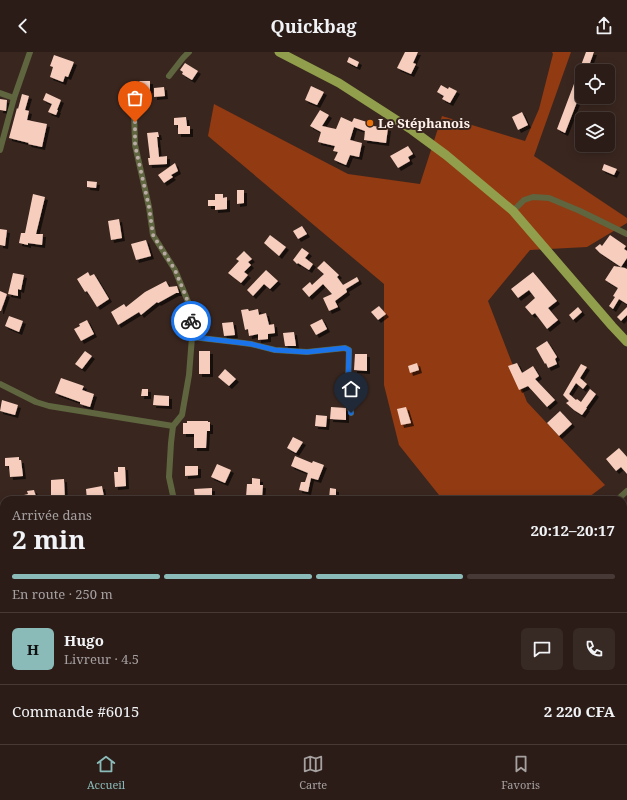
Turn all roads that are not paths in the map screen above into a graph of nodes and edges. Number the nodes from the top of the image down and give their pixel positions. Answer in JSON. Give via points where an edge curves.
{"nodes":[{"id":1,"x":30,"y":52,"type":"edge"},
{"id":2,"x":189,"y":52,"type":"edge"},
{"id":3,"x":279,"y":52,"type":"edge"},
{"id":4,"x":169,"y":76,"type":"dead end"},
{"id":5,"x":138,"y":86,"type":"dead end"},
{"id":6,"x":0,"y":93,"type":"edge"},
{"id":7,"x":14,"y":98,"type":"junction"},
{"id":8,"x":0,"y":150,"type":"edge"},
{"id":9,"x":513,"y":211,"type":"junction"},
{"id":10,"x":627,"y":234,"type":"edge"},
{"id":11,"x":192,"y":337,"type":"junction"},
{"id":12,"x":627,"y":342,"type":"edge"},
{"id":13,"x":0,"y":384,"type":"edge"},
{"id":14,"x":351,"y":413,"type":"dead end"},
{"id":15,"x":173,"y":426,"type":"junction"},
{"id":16,"x":173,"y":496,"type":"edge"}],
"edges":[{"from":1,"to":7,"type":"street"},
{"from":2,"to":4,"type":"street"},
{"from":3,"to":9,"type":"main road","via":[[339,82],[412,130]]},
{"from":5,"to":11,"type":"street","via":[[134,110],[135,145],[153,235],[175,270],[191,309]]},
{"from":6,"to":7,"type":"street"},
{"from":7,"to":8,"type":"street"},
{"from":9,"to":10,"type":"street","via":[[524,200],[533,197],[549,198]]},
{"from":9,"to":12,"type":"main road"},
{"from":11,"to":14,"type":"street","via":[[251,344],[275,350],[307,352],[345,348],[349,350],[348,386]]},
{"from":11,"to":15,"type":"street","via":[[182,415]]},
{"from":13,"to":15,"type":"street","via":[[50,406]]},
{"from":15,"to":16,"type":"street","via":[[170,477]]}]}
